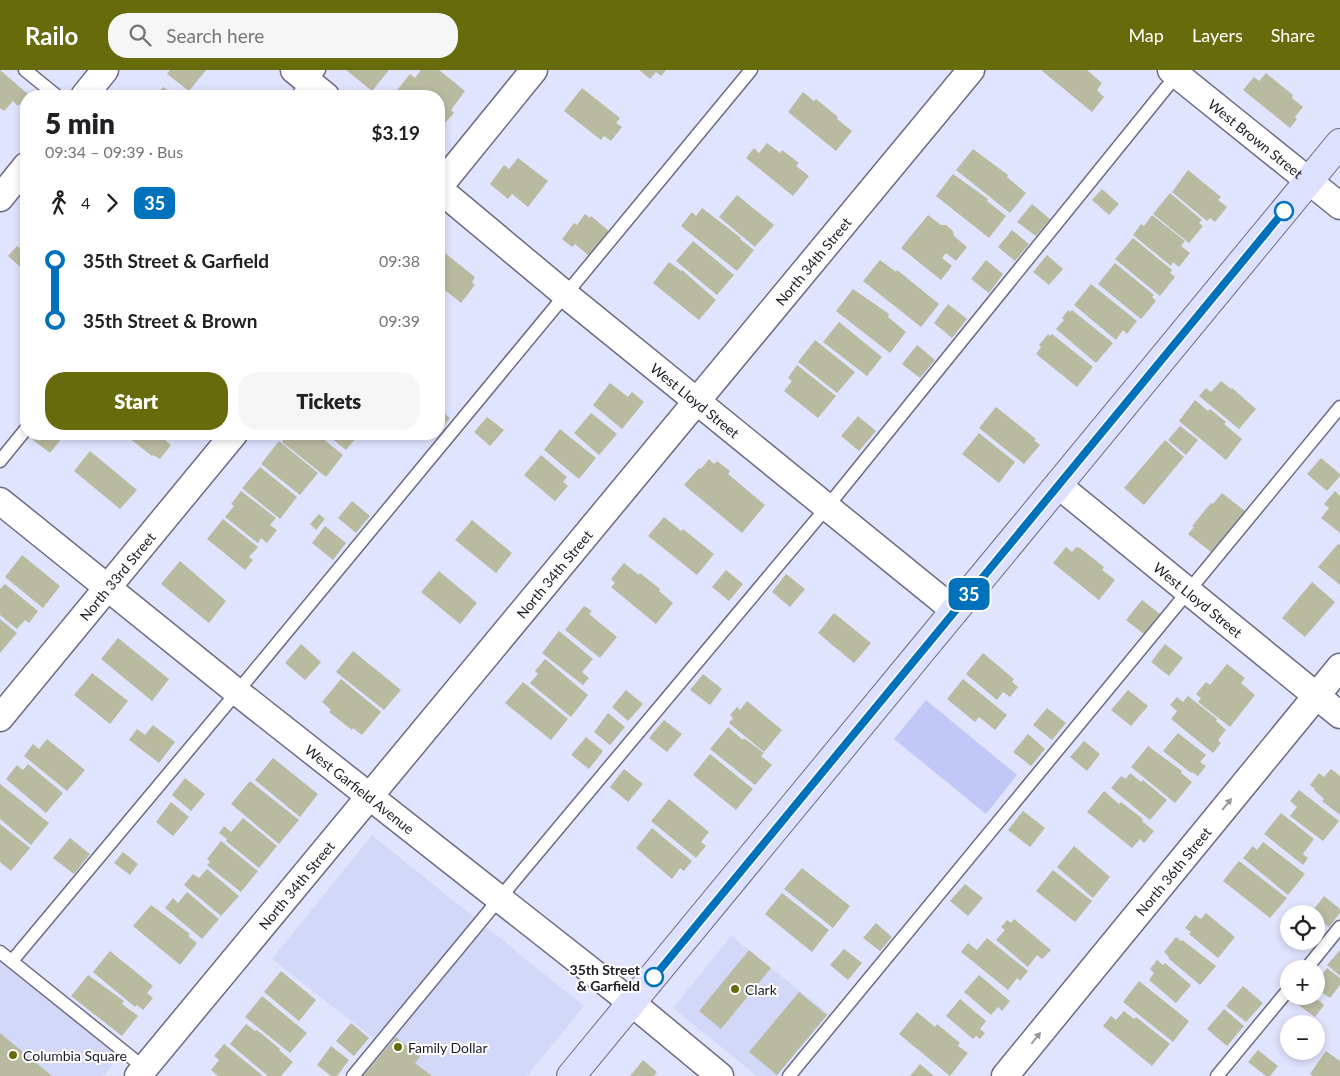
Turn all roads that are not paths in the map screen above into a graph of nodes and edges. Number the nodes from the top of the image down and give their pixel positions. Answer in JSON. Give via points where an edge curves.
{"nodes":[{"id":1,"x":25,"y":70,"type":"edge"},
{"id":2,"x":105,"y":70,"type":"edge"},
{"id":3,"x":534,"y":70,"type":"edge"},
{"id":4,"x":751,"y":70,"type":"edge"},
{"id":5,"x":971,"y":70,"type":"edge"},
{"id":6,"x":1176,"y":72,"type":"edge"},
{"id":7,"x":50,"y":90,"type":"edge"},
{"id":8,"x":89,"y":90,"type":"edge"},
{"id":9,"x":1340,"y":143,"type":"edge"},
{"id":10,"x":20,"y":173,"type":"edge"},
{"id":11,"x":1309,"y":180,"type":"junction"},
{"id":12,"x":445,"y":181,"type":"edge"},
{"id":13,"x":445,"y":193,"type":"edge"},
{"id":14,"x":0,"y":198,"type":"edge"},
{"id":15,"x":1340,"y":206,"type":"edge"},
{"id":16,"x":566,"y":295,"type":"junction"},
{"id":17,"x":697,"y":402,"type":"junction"},
{"id":18,"x":1340,"y":407,"type":"edge"},
{"id":19,"x":20,"y":436,"type":"edge"},
{"id":20,"x":229,"y":440,"type":"edge"},
{"id":21,"x":0,"y":461,"type":"edge"},
{"id":22,"x":1058,"y":485,"type":"junction"},
{"id":23,"x":0,"y":501,"type":"edge"},
{"id":24,"x":827,"y":507,"type":"junction"},
{"id":25,"x":106,"y":588,"type":"junction"},
{"id":26,"x":1188,"y":591,"type":"junction"},
{"id":27,"x":955,"y":611,"type":"junction"},
{"id":28,"x":1340,"y":666,"type":"edge"},
{"id":29,"x":237,"y":692,"type":"junction"},
{"id":30,"x":1317,"y":695,"type":"junction"},
{"id":31,"x":1340,"y":714,"type":"edge"},
{"id":32,"x":0,"y":718,"type":"edge"},
{"id":33,"x":369,"y":796,"type":"junction"},
{"id":34,"x":499,"y":899,"type":"junction"},
{"id":35,"x":1340,"y":928,"type":"edge"},
{"id":36,"x":0,"y":952,"type":"edge"},
{"id":37,"x":1313,"y":960,"type":"edge"},
{"id":38,"x":12,"y":961,"type":"junction"},
{"id":39,"x":1280,"y":1001,"type":"edge"},
{"id":40,"x":632,"y":1003,"type":"junction"},
{"id":41,"x":146,"y":1073,"type":"edge"},
{"id":42,"x":353,"y":1076,"type":"edge"},
{"id":43,"x":571,"y":1076,"type":"edge"},
{"id":44,"x":720,"y":1076,"type":"edge"},
{"id":45,"x":789,"y":1076,"type":"edge"},
{"id":46,"x":1005,"y":1076,"type":"edge"},
{"id":47,"x":1217,"y":1076,"type":"edge"}],
"edges":[{"from":1,"to":7,"type":"lane"},
{"from":2,"to":8,"type":"street"},
{"from":3,"to":12,"type":"street"},
{"from":4,"to":16,"type":"lane"},
{"from":5,"to":17,"type":"street","name":"North 34th Street"},
{"from":6,"to":11,"type":"street","name":"West Brown Street"},
{"from":6,"to":24,"type":"lane"},
{"from":9,"to":11,"type":"main road"},
{"from":10,"to":14,"type":"street"},
{"from":11,"to":15,"type":"street","name":"West Brown Street"},
{"from":11,"to":22,"type":"main road"},
{"from":13,"to":16,"type":"street","name":"West Lloyd Street"},
{"from":16,"to":17,"type":"street","name":"West Lloyd Street"},
{"from":16,"to":29,"type":"lane"},
{"from":17,"to":24,"type":"street","name":"West Lloyd Street"},
{"from":17,"to":33,"type":"street","name":"North 34th Street"},
{"from":18,"to":26,"type":"lane"},
{"from":19,"to":21,"type":"lane"},
{"from":20,"to":25,"type":"street","name":"North 33rd Street"},
{"from":22,"to":26,"type":"street","name":"West Lloyd Street"},
{"from":22,"to":27,"type":"main road"},
{"from":23,"to":25,"type":"street","name":"West Garfield Avenue"},
{"from":24,"to":27,"type":"street","name":"West Lloyd Street"},
{"from":24,"to":34,"type":"lane"},
{"from":25,"to":29,"type":"street","name":"West Garfield Avenue"},
{"from":25,"to":32,"type":"street","name":"North 33rd Street"},
{"from":26,"to":30,"type":"street","name":"West Lloyd Street"},
{"from":26,"to":45,"type":"lane"},
{"from":27,"to":40,"type":"main road"},
{"from":28,"to":30,"type":"street","name":"North 36th Street"},
{"from":29,"to":33,"type":"street","name":"West Garfield Avenue"},
{"from":29,"to":38,"type":"lane"},
{"from":30,"to":31,"type":"street","name":"West Lloyd Street"},
{"from":46,"to":30,"type":"street","name":"North 36th Street","one_way":true},
{"from":33,"to":34,"type":"street","name":"West Garfield Avenue"},
{"from":33,"to":41,"type":"street","name":"North 34th Street"},
{"from":34,"to":40,"type":"street","name":"West Garfield Avenue"},
{"from":34,"to":42,"type":"lane"},
{"from":35,"to":37,"type":"lane"},
{"from":36,"to":38,"type":"lane"},
{"from":38,"to":41,"type":"lane"},
{"from":39,"to":47,"type":"lane"},
{"from":40,"to":43,"type":"main road"},
{"from":40,"to":44,"type":"street","name":"West Garfield Avenue"}]}
